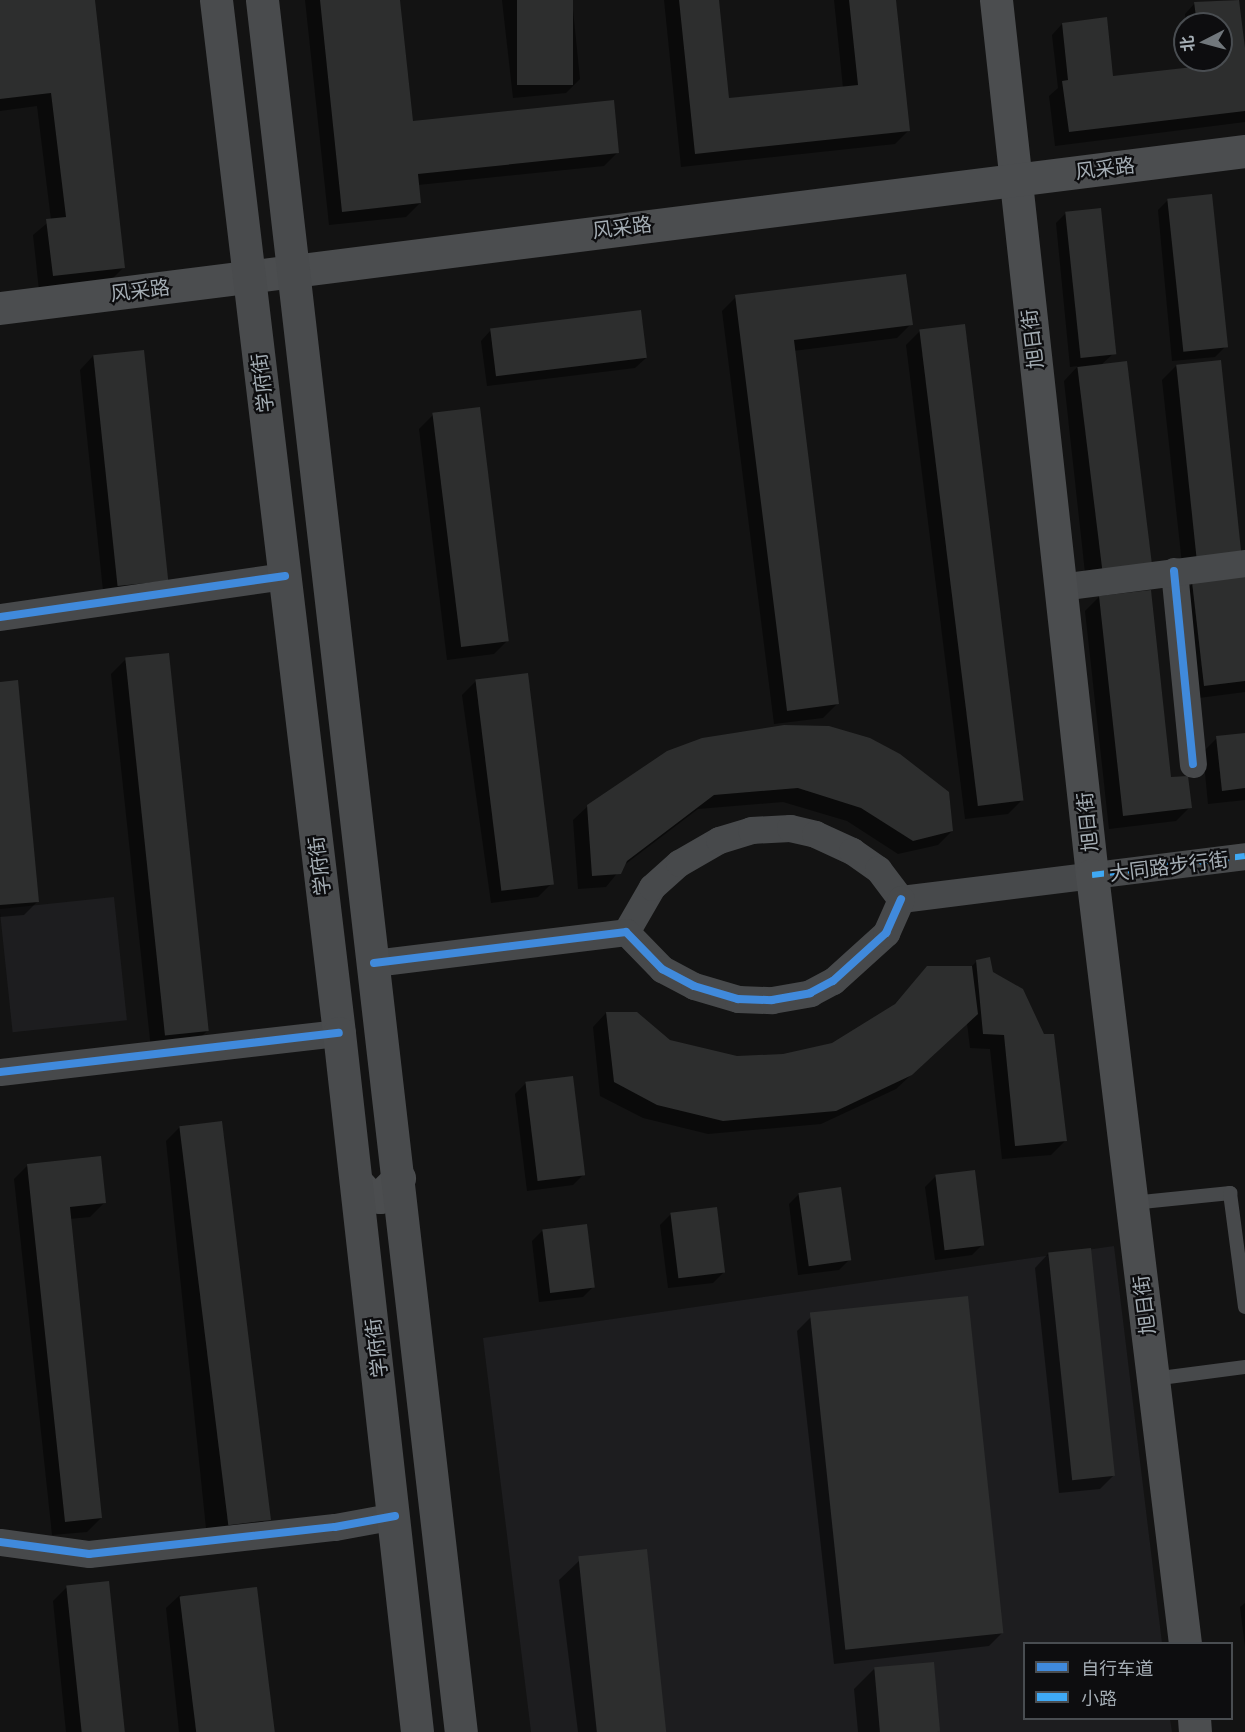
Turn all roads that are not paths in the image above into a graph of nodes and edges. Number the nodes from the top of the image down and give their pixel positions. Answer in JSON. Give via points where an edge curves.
{"nodes":[{"id":1,"x":216,"y":0,"type":"edge"},
{"id":2,"x":262,"y":0,"type":"edge"},
{"id":3,"x":996,"y":0,"type":"edge"},
{"id":4,"x":1245,"y":151,"type":"edge"},
{"id":5,"x":1014,"y":179,"type":"junction"},
{"id":6,"x":294,"y":268,"type":"junction"},
{"id":7,"x":249,"y":276,"type":"junction"},
{"id":8,"x":0,"y":308,"type":"edge"},
{"id":9,"x":1245,"y":563,"type":"edge"},
{"id":10,"x":1174,"y":571,"type":"junction"},
{"id":11,"x":285,"y":576,"type":"junction"},
{"id":12,"x":1060,"y":587,"type":"junction"},
{"id":13,"x":0,"y":616,"type":"edge"},
{"id":14,"x":1194,"y":764,"type":"dead end"},
{"id":15,"x":1245,"y":856,"type":"edge"},
{"id":16,"x":1092,"y":875,"type":"junction"},
{"id":17,"x":901,"y":898,"type":"junction"},
{"id":18,"x":626,"y":932,"type":"junction"},
{"id":19,"x":374,"y":963,"type":"junction"},
{"id":20,"x":339,"y":1033,"type":"junction"},
{"id":21,"x":0,"y":1072,"type":"edge"},
{"id":22,"x":399,"y":1178,"type":"junction"},
{"id":23,"x":357,"y":1183,"type":"junction"},
{"id":24,"x":1132,"y":1203,"type":"junction"},
{"id":25,"x":1245,"y":1307,"type":"edge"},
{"id":26,"x":1245,"y":1367,"type":"edge"},
{"id":27,"x":1153,"y":1378,"type":"junction"},
{"id":28,"x":395,"y":1516,"type":"junction"},
{"id":29,"x":0,"y":1542,"type":"edge"},
{"id":30,"x":1185,"y":1642,"type":"edge"},
{"id":31,"x":417,"y":1732,"type":"edge"},
{"id":32,"x":462,"y":1732,"type":"edge"}],
"edges":[{"from":1,"to":7,"type":"main road","name":"学府街"},
{"from":2,"to":6,"type":"main road"},
{"from":3,"to":5,"type":"main road","name":"旭日街"},
{"from":4,"to":5,"type":"main road","name":"风采路"},
{"from":5,"to":6,"type":"main road","name":"风采路"},
{"from":5,"to":12,"type":"main road","name":"旭日街"},
{"from":6,"to":7,"type":"main road","name":"风采路"},
{"from":6,"to":19,"type":"main road"},
{"from":7,"to":8,"type":"main road","name":"风采路"},
{"from":7,"to":11,"type":"main road","name":"学府街"},
{"from":9,"to":10,"type":"street"},
{"from":10,"to":12,"type":"street"},
{"from":10,"to":14,"type":"street"},
{"from":11,"to":13,"type":"street"},
{"from":11,"to":20,"type":"main road","name":"学府街"},
{"from":12,"to":16,"type":"main road","name":"旭日街"},
{"from":15,"to":16,"type":"street","name":"大同路步行街"},
{"from":16,"to":17,"type":"street","name":"大同路步行街"},
{"from":16,"to":24,"type":"main road","name":"旭日街"},
{"from":17,"to":18,"type":"street","via":[[878,869],[824,838],[790,828],[751,830],[719,840],[679,863],[652,887]]},
{"from":17,"to":18,"type":"street","via":[[886,933],[841,975],[810,993],[772,1000],[738,999],[694,986],[662,969]]},
{"from":18,"to":19,"type":"street"},
{"from":19,"to":22,"type":"main road"},
{"from":20,"to":21,"type":"street"},
{"from":20,"to":23,"type":"main road","name":"学府街"},
{"from":22,"to":23,"type":"main road","via":[[380,1197],[368,1195]]},
{"from":22,"to":32,"type":"main road"},
{"from":23,"to":28,"type":"main road","name":"学府街"},
{"from":24,"to":25,"type":"lane","via":[[1230,1193]]},
{"from":24,"to":27,"type":"main road","name":"旭日街"},
{"from":26,"to":27,"type":"lane"},
{"from":27,"to":30,"type":"main road","name":"旭日街"},
{"from":28,"to":29,"type":"street","via":[[335,1527],[89,1554]]},
{"from":28,"to":31,"type":"main road","name":"学府街"}]}
